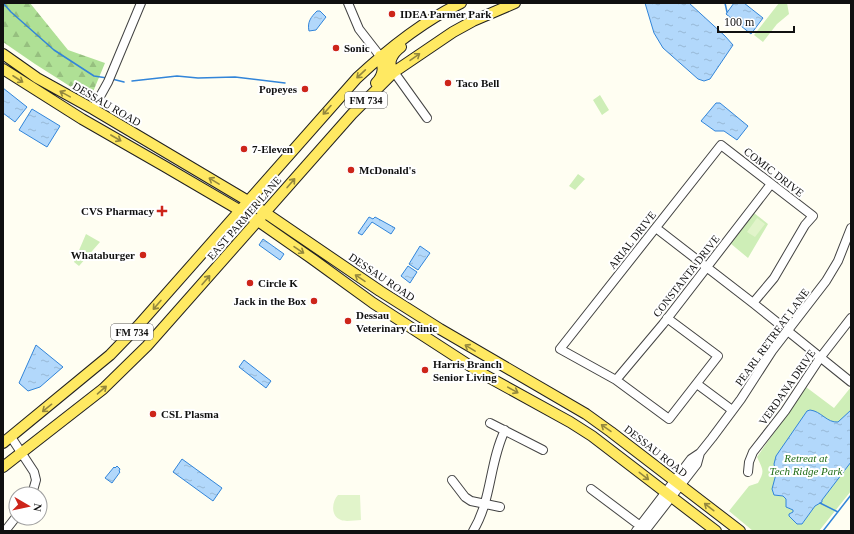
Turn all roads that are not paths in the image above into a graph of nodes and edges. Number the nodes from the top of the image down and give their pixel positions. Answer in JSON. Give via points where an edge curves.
{"nodes":[{"id":1,"x":141,"y":3,"type":"edge"},
{"id":2,"x":348,"y":3,"type":"edge"},
{"id":3,"x":461,"y":3,"type":"edge"},
{"id":4,"x":515,"y":3,"type":"edge"},
{"id":5,"x":429,"y":22,"type":"junction"},
{"id":6,"x":380,"y":56,"type":"junction"},
{"id":7,"x":5,"y":57,"type":"edge"},
{"id":8,"x":3,"y":70,"type":"edge"},
{"id":9,"x":394,"y":72,"type":"junction"},
{"id":10,"x":56,"y":102,"type":"junction"},
{"id":11,"x":95,"y":105,"type":"junction"},
{"id":12,"x":348,"y":118,"type":"junction"},
{"id":13,"x":427,"y":118,"type":"dead end"},
{"id":14,"x":82,"y":119,"type":"junction"},
{"id":15,"x":117,"y":124,"type":"junction"},
{"id":16,"x":721,"y":144,"type":"joint"},
{"id":17,"x":771,"y":184,"type":"junction"},
{"id":18,"x":248,"y":201,"type":"junction"},
{"id":19,"x":240,"y":211,"type":"junction"},
{"id":20,"x":265,"y":212,"type":"junction"},
{"id":21,"x":258,"y":222,"type":"junction"},
{"id":22,"x":656,"y":228,"type":"junction"},
{"id":23,"x":851,"y":228,"type":"edge"},
{"id":24,"x":706,"y":267,"type":"junction"},
{"id":25,"x":380,"y":291,"type":"junction"},
{"id":26,"x":753,"y":303,"type":"junction"},
{"id":27,"x":373,"y":304,"type":"junction"},
{"id":28,"x":667,"y":318,"type":"junction"},
{"id":29,"x":851,"y":318,"type":"edge"},
{"id":30,"x":787,"y":331,"type":"junction"},
{"id":31,"x":820,"y":358,"type":"junction"},
{"id":32,"x":616,"y":380,"type":"junction"},
{"id":33,"x":851,"y":382,"type":"edge"},
{"id":34,"x":697,"y":384,"type":"junction"},
{"id":35,"x":568,"y":404,"type":"junction"},
{"id":36,"x":732,"y":410,"type":"junction"},
{"id":37,"x":561,"y":417,"type":"junction"},
{"id":38,"x":490,"y":423,"type":"dead end"},
{"id":39,"x":505,"y":430,"type":"junction"},
{"id":40,"x":7,"y":440,"type":"edge"},
{"id":41,"x":543,"y":450,"type":"dead end"},
{"id":42,"x":22,"y":452,"type":"junction"},
{"id":43,"x":3,"y":467,"type":"edge"},
{"id":44,"x":748,"y":472,"type":"dead end"},
{"id":45,"x":452,"y":480,"type":"dead end"},
{"id":46,"x":677,"y":483,"type":"junction"},
{"id":47,"x":34,"y":486,"type":"edge"},
{"id":48,"x":591,"y":489,"type":"dead end"},
{"id":49,"x":668,"y":495,"type":"junction"},
{"id":50,"x":485,"y":504,"type":"junction"},
{"id":51,"x":500,"y":507,"type":"dead end"},
{"id":52,"x":642,"y":530,"type":"edge"},
{"id":53,"x":473,"y":531,"type":"edge"},
{"id":54,"x":716,"y":531,"type":"edge"},
{"id":55,"x":740,"y":531,"type":"edge"}],
"edges":[{"from":1,"to":11,"type":"street","via":[[115,67]]},
{"from":2,"to":6,"type":"street","via":[[360,29]]},
{"from":3,"to":5,"type":"main road","name":"EAST PARMER LANE","number":"FM 734"},
{"from":9,"to":4,"type":"main road","name":"EAST PARMER LANE","number":"FM 734","one_way":true,"via":[[473,21]]},
{"from":5,"to":6,"type":"main road","name":"EAST PARMER LANE","number":"FM 734"},
{"from":5,"to":9,"type":"main road","via":[[424,30],[392,56],[390,66]]},
{"from":6,"to":12,"type":"main road","via":[[384,67],[382,76],[352,107]]},
{"from":6,"to":18,"type":"main road","name":"EAST PARMER LANE","number":"FM 734","one_way":true,"via":[[357,78]]},
{"from":11,"to":7,"type":"main road","name":"DESSAU ROAD","one_way":true,"via":[[37,78]]},
{"from":8,"to":10,"type":"main road","one_way":true},
{"from":9,"to":12,"type":"main road","name":"EAST PARMER LANE","number":"FM 734"},
{"from":9,"to":13,"type":"street"},
{"from":10,"to":11,"type":"main road","via":[[65,103],[86,113]]},
{"from":10,"to":14,"type":"main road"},
{"from":11,"to":15,"type":"main road","name":"DESSAU ROAD"},
{"from":20,"to":12,"type":"main road","name":"EAST PARMER LANE","number":"FM 734","one_way":true},
{"from":14,"to":15,"type":"main road","via":[[94,116]]},
{"from":14,"to":19,"type":"main road","one_way":true},
{"from":18,"to":15,"type":"main road","name":"DESSAU ROAD","one_way":true},
{"from":16,"to":17,"type":"street","name":"COMIC DRIVE"},
{"from":16,"to":22,"type":"street","name":"ARIAL DRIVE"},
{"from":17,"to":24,"type":"street","name":"CONSTANTA DRIVE"},
{"from":17,"to":26,"type":"street","name":"COMIC DRIVE","via":[[813,216],[774,278]]},
{"from":18,"to":19,"type":"main road","name":"EAST PARMER LANE","number":"FM 734"},
{"from":18,"to":20,"type":"main road","name":"DESSAU ROAD"},
{"from":19,"to":21,"type":"main road"},
{"from":19,"to":40,"type":"main road","name":"EAST PARMER LANE","number":"FM 734","one_way":true,"via":[[110,355]]},
{"from":20,"to":21,"type":"main road","name":"EAST PARMER LANE","number":"FM 734"},
{"from":25,"to":20,"type":"main road","name":"DESSAU ROAD","one_way":true},
{"from":21,"to":27,"type":"main road","one_way":true},
{"from":42,"to":21,"type":"main road","name":"EAST PARMER LANE","number":"FM 734","one_way":true,"via":[[103,389],[147,346]]},
{"from":22,"to":24,"type":"street"},
{"from":22,"to":32,"type":"street","name":"ARIAL DRIVE","via":[[560,349]]},
{"from":23,"to":30,"type":"street","name":"PEARL RETREAT LANE","via":[[831,274]]},
{"from":24,"to":26,"type":"street"},
{"from":24,"to":28,"type":"street","name":"CONSTANTA DRIVE"},
{"from":25,"to":27,"type":"main road"},
{"from":35,"to":25,"type":"main road","name":"DESSAU ROAD","one_way":true},
{"from":26,"to":30,"type":"street"},
{"from":27,"to":37,"type":"main road","one_way":true,"via":[[481,372]]},
{"from":28,"to":32,"type":"street","name":"CONSTANTA DRIVE"},
{"from":28,"to":34,"type":"street","via":[[718,356]]},
{"from":29,"to":31,"type":"street","name":"VERDANA DRIVE"},
{"from":30,"to":31,"type":"street"},
{"from":30,"to":36,"type":"street","name":"PEARL RETREAT LANE"},
{"from":31,"to":33,"type":"street"},
{"from":31,"to":44,"type":"street","name":"VERDANA DRIVE","via":[[785,411],[753,452]]},
{"from":32,"to":34,"type":"street","via":[[669,419]]},
{"from":34,"to":36,"type":"street"},
{"from":35,"to":37,"type":"main road"},
{"from":46,"to":35,"type":"main road","name":"DESSAU ROAD","one_way":true,"via":[[611,432]]},
{"from":36,"to":46,"type":"street","name":"PEARL RETREAT LANE","via":[[700,453],[697,464]]},
{"from":37,"to":49,"type":"main road","one_way":true,"via":[[592,436]]},
{"from":38,"to":39,"type":"street"},
{"from":39,"to":41,"type":"street"},
{"from":39,"to":50,"type":"street","via":[[495,456]]},
{"from":40,"to":42,"type":"street"},
{"from":42,"to":43,"type":"main road","name":"EAST PARMER LANE","number":"FM 734"},
{"from":42,"to":47,"type":"street","via":[[31,465],[36,480]]},
{"from":45,"to":50,"type":"street","via":[[468,499]]},
{"from":46,"to":49,"type":"street","name":"PEARL RETREAT LANE"},
{"from":55,"to":46,"type":"main road","name":"DESSAU ROAD","one_way":true},
{"from":48,"to":52,"type":"street"},
{"from":49,"to":52,"type":"street","name":"PEARL RETREAT LANE"},
{"from":49,"to":54,"type":"main road"},
{"from":50,"to":51,"type":"street"},
{"from":50,"to":53,"type":"street"}]}
